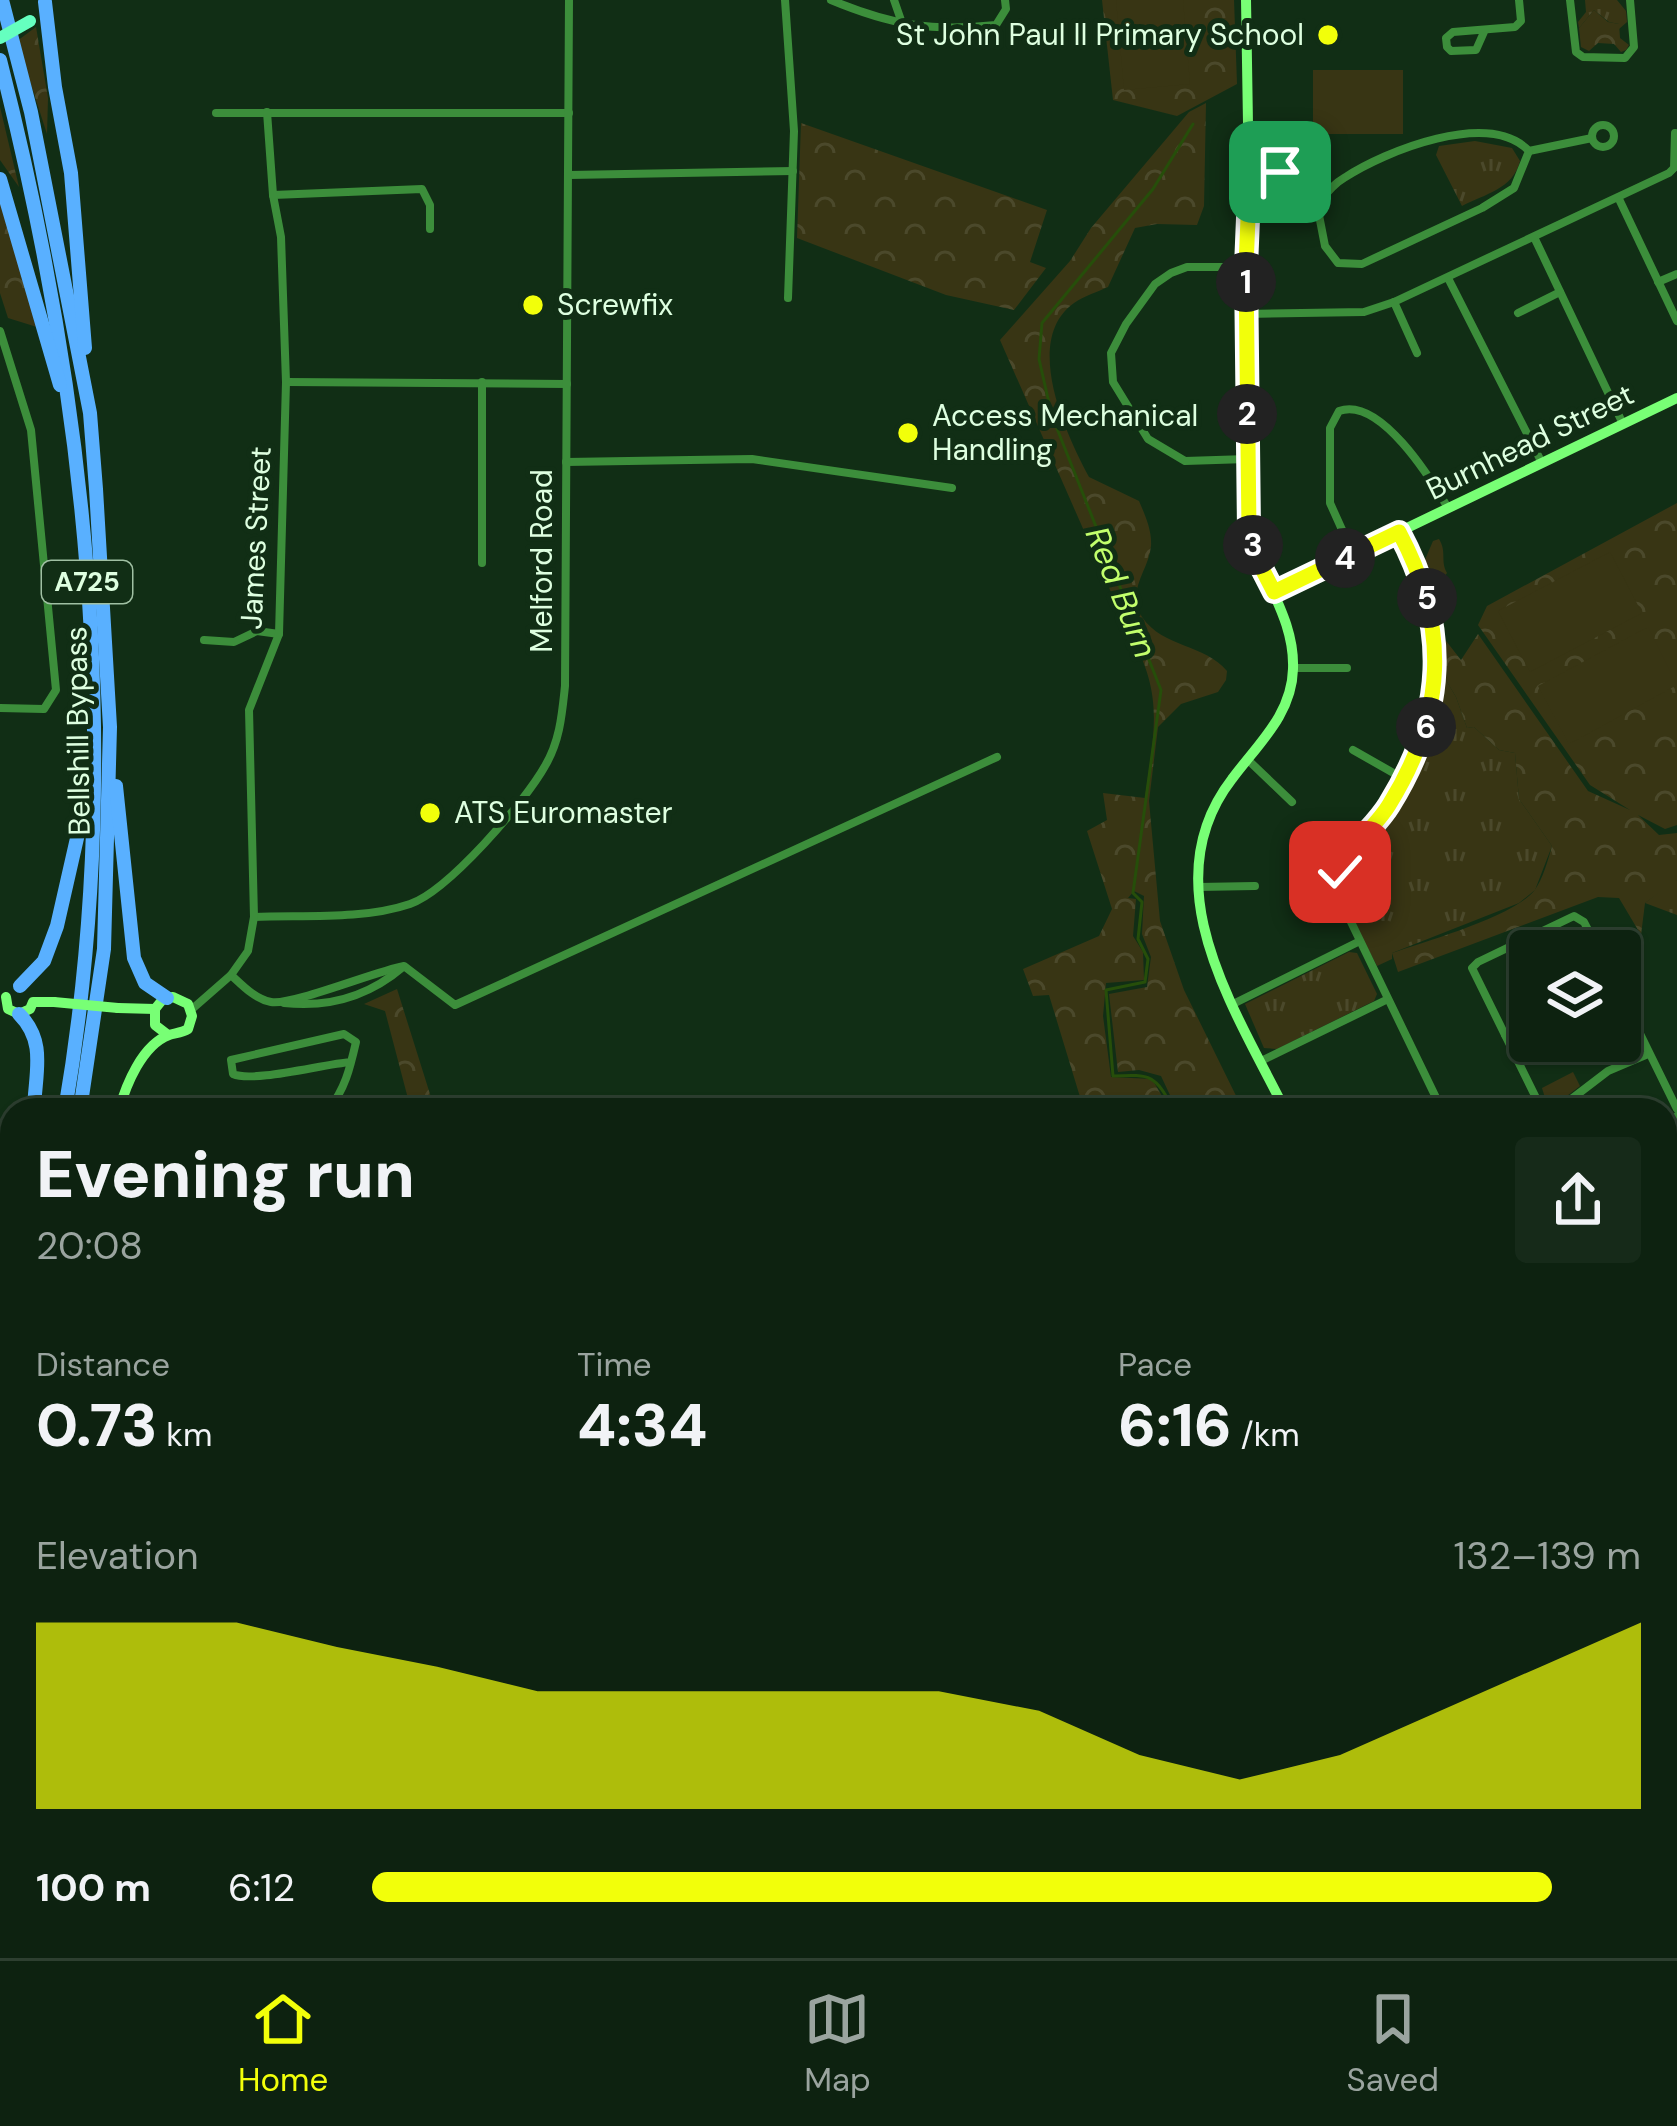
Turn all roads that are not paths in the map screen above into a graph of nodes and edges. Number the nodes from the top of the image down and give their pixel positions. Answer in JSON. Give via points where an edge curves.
{"nodes":[{"id":1,"x":2,"y":0,"type":"edge"},
{"id":2,"x":569,"y":0,"type":"edge"},
{"id":3,"x":785,"y":0,"type":"edge"},
{"id":4,"x":831,"y":0,"type":"edge"},
{"id":5,"x":894,"y":0,"type":"edge"},
{"id":6,"x":1005,"y":0,"type":"edge"},
{"id":7,"x":1246,"y":0,"type":"edge"},
{"id":8,"x":1519,"y":0,"type":"edge"},
{"id":9,"x":1570,"y":0,"type":"edge"},
{"id":10,"x":1630,"y":0,"type":"edge"},
{"id":11,"x":45,"y":2,"type":"edge"},
{"id":12,"x":30,"y":21,"type":"dead end"},
{"id":13,"x":903,"y":26,"type":"junction"},
{"id":14,"x":1484,"y":32,"type":"junction"},
{"id":15,"x":0,"y":38,"type":"edge"},
{"id":16,"x":0,"y":61,"type":"edge"},
{"id":17,"x":216,"y":112,"type":"dead end"},
{"id":18,"x":267,"y":112,"type":"junction"},
{"id":19,"x":569,"y":113,"type":"junction"},
{"id":20,"x":1675,"y":133,"type":"edge"},
{"id":21,"x":1592,"y":138,"type":"dead end"},
{"id":22,"x":1529,"y":151,"type":"junction"},
{"id":23,"x":1265,"y":152,"type":"junction"},
{"id":24,"x":1283,"y":169,"type":"junction"},
{"id":25,"x":793,"y":171,"type":"junction"},
{"id":26,"x":1268,"y":171,"type":"junction"},
{"id":27,"x":568,"y":175,"type":"junction"},
{"id":28,"x":0,"y":178,"type":"edge"},
{"id":29,"x":273,"y":195,"type":"junction"},
{"id":30,"x":1619,"y":199,"type":"junction"},
{"id":31,"x":1317,"y":205,"type":"junction"},
{"id":32,"x":430,"y":229,"type":"dead end"},
{"id":33,"x":1534,"y":237,"type":"junction"},
{"id":34,"x":1246,"y":267,"type":"junction"},
{"id":35,"x":1677,"y":274,"type":"edge"},
{"id":36,"x":1449,"y":280,"type":"junction"},
{"id":37,"x":1658,"y":282,"type":"junction"},
{"id":38,"x":1560,"y":292,"type":"junction"},
{"id":39,"x":788,"y":298,"type":"dead end"},
{"id":40,"x":1394,"y":302,"type":"junction"},
{"id":41,"x":1518,"y":313,"type":"dead end"},
{"id":42,"x":1246,"y":314,"type":"junction"},
{"id":43,"x":1677,"y":321,"type":"edge"},
{"id":44,"x":0,"y":331,"type":"edge"},
{"id":45,"x":1417,"y":352,"type":"dead end"},
{"id":46,"x":286,"y":382,"type":"junction"},
{"id":47,"x":482,"y":382,"type":"junction"},
{"id":48,"x":567,"y":384,"type":"junction"},
{"id":49,"x":1677,"y":398,"type":"edge"},
{"id":50,"x":90,"y":413,"type":"junction"},
{"id":51,"x":1623,"y":424,"type":"junction"},
{"id":52,"x":72,"y":431,"type":"junction"},
{"id":53,"x":1247,"y":459,"type":"junction"},
{"id":54,"x":566,"y":463,"type":"junction"},
{"id":55,"x":1542,"y":464,"type":"junction"},
{"id":56,"x":952,"y":488,"type":"dead end"},
{"id":57,"x":1448,"y":508,"type":"junction"},
{"id":58,"x":1399,"y":532,"type":"junction"},
{"id":59,"x":1353,"y":554,"type":"junction"},
{"id":60,"x":482,"y":563,"type":"dead end"},
{"id":61,"x":1274,"y":592,"type":"junction"},
{"id":62,"x":279,"y":634,"type":"junction"},
{"id":63,"x":204,"y":640,"type":"dead end"},
{"id":64,"x":1293,"y":668,"type":"junction"},
{"id":65,"x":1347,"y":668,"type":"dead end"},
{"id":66,"x":0,"y":708,"type":"edge"},
{"id":67,"x":110,"y":728,"type":"junction"},
{"id":68,"x":1353,"y":750,"type":"dead end"},
{"id":69,"x":997,"y":757,"type":"dead end"},
{"id":70,"x":1247,"y":759,"type":"junction"},
{"id":71,"x":93,"y":761,"type":"junction"},
{"id":72,"x":1404,"y":780,"type":"junction"},
{"id":73,"x":1292,"y":802,"type":"dead end"},
{"id":74,"x":1255,"y":886,"type":"dead end"},
{"id":75,"x":1198,"y":887,"type":"junction"},
{"id":76,"x":254,"y":917,"type":"junction"},
{"id":77,"x":1545,"y":930,"type":"edge"},
{"id":78,"x":1588,"y":930,"type":"edge"},
{"id":79,"x":1358,"y":942,"type":"junction"},
{"id":80,"x":1509,"y":947,"type":"edge"},
{"id":81,"x":404,"y":966,"type":"junction"},
{"id":82,"x":231,"y":975,"type":"junction"},
{"id":83,"x":20,"y":986,"type":"junction"},
{"id":84,"x":3,"y":997,"type":"edge"},
{"id":85,"x":167,"y":998,"type":"junction"},
{"id":86,"x":1386,"y":1000,"type":"junction"},
{"id":87,"x":33,"y":1002,"type":"junction"},
{"id":88,"x":281,"y":1002,"type":"junction"},
{"id":89,"x":1233,"y":1004,"type":"junction"},
{"id":90,"x":154,"y":1010,"type":"junction"},
{"id":91,"x":191,"y":1010,"type":"junction"},
{"id":92,"x":19,"y":1014,"type":"junction"},
{"id":93,"x":1509,"y":1033,"type":"edge"},
{"id":94,"x":167,"y":1035,"type":"junction"},
{"id":95,"x":1505,"y":1035,"type":"junction"},
{"id":96,"x":1641,"y":1039,"type":"edge"},
{"id":97,"x":1648,"y":1054,"type":"junction"},
{"id":98,"x":1261,"y":1061,"type":"junction"},
{"id":99,"x":351,"y":1062,"type":"junction"},
{"id":100,"x":35,"y":1098,"type":"edge"},
{"id":101,"x":67,"y":1098,"type":"edge"},
{"id":102,"x":83,"y":1098,"type":"edge"},
{"id":103,"x":123,"y":1098,"type":"edge"},
{"id":104,"x":338,"y":1098,"type":"edge"},
{"id":105,"x":1279,"y":1098,"type":"edge"},
{"id":106,"x":1436,"y":1098,"type":"edge"},
{"id":107,"x":1535,"y":1098,"type":"edge"},
{"id":108,"x":1578,"y":1098,"type":"edge"},
{"id":109,"x":1670,"y":1098,"type":"edge"}],
"edges":[{"from":1,"to":50,"type":"highway","name":"Bellshill Bypass","number":"A725","via":[[32,112]]},
{"from":2,"to":19,"type":"street","name":"Melford Road"},
{"from":3,"to":25,"type":"street"},
{"from":4,"to":13,"type":"street"},
{"from":5,"to":13,"type":"street"},
{"from":6,"to":13,"type":"street","via":[[996,25]]},
{"from":7,"to":23,"type":"street","via":[[1248,124]]},
{"from":8,"to":14,"type":"street","via":[[1515,27]]},
{"from":9,"to":10,"type":"street","via":[[1576,52],[1625,58],[1634,47]]},
{"from":11,"to":50,"type":"highway","number":"A725","via":[[71,172]]},
{"from":12,"to":15,"type":"main road","bridge":true},
{"from":14,"to":14,"type":"street","via":[[1476,50],[1447,47],[1454,32]]},
{"from":16,"to":52,"type":"highway","name":"Bellshill Bypass","number":"A725","via":[[35,198]]},
{"from":17,"to":18,"type":"street"},
{"from":18,"to":19,"type":"street"},
{"from":18,"to":29,"type":"street","name":"James Street"},
{"from":19,"to":27,"type":"street","name":"Melford Road"},
{"from":20,"to":30,"type":"street","via":[[1674,168]]},
{"from":21,"to":22,"type":"street"},
{"from":22,"to":31,"type":"street","via":[[1488,134],[1443,136],[1340,180]]},
{"from":22,"to":31,"type":"street","via":[[1514,188],[1362,264],[1338,263],[1324,246]]},
{"from":23,"to":24,"type":"street","via":[[1284,152]]},
{"from":23,"to":26,"type":"street"},
{"from":24,"to":26,"type":"street"},
{"from":24,"to":31,"type":"street"},
{"from":25,"to":27,"type":"street"},
{"from":25,"to":39,"type":"street"},
{"from":26,"to":34,"type":"street","via":[[1249,194]]},
{"from":27,"to":48,"type":"street","name":"Melford Road"},
{"from":28,"to":52,"type":"highway"},
{"from":29,"to":32,"type":"street","via":[[422,189]]},
{"from":29,"to":46,"type":"street","name":"James Street"},
{"from":30,"to":33,"type":"street"},
{"from":30,"to":37,"type":"street"},
{"from":33,"to":36,"type":"street"},
{"from":33,"to":38,"type":"street"},
{"from":34,"to":42,"type":"street"},
{"from":34,"to":53,"type":"street","via":[[1171,273],[1155,284],[1111,353],[1113,382],[1148,439],[1185,461]]},
{"from":35,"to":37,"type":"street"},
{"from":36,"to":40,"type":"street"},
{"from":36,"to":55,"type":"street"},
{"from":37,"to":43,"type":"street"},
{"from":38,"to":41,"type":"street"},
{"from":38,"to":51,"type":"street"},
{"from":40,"to":42,"type":"street","via":[[1364,312]]},
{"from":40,"to":45,"type":"street"},
{"from":42,"to":53,"type":"street"},
{"from":44,"to":66,"type":"street","via":[[31,430],[56,691],[44,709]]},
{"from":46,"to":47,"type":"street"},
{"from":46,"to":62,"type":"street","name":"James Street"},
{"from":47,"to":48,"type":"street"},
{"from":47,"to":60,"type":"street"},
{"from":48,"to":54,"type":"street","name":"Melford Road"},
{"from":49,"to":51,"type":"street","name":"Burnhead Street"},
{"from":50,"to":67,"type":"highway","name":"Bellshill Bypass","number":"A725"},
{"from":51,"to":55,"type":"street","name":"Burnhead Street"},
{"from":52,"to":71,"type":"highway","name":"Bellshill Bypass","number":"A725"},
{"from":53,"to":61,"type":"street","via":[[1249,531]]},
{"from":54,"to":56,"type":"street","via":[[752,459]]},
{"from":54,"to":76,"type":"street","name":"Melford Road","via":[[565,686],[545,767],[468,863],[416,902]]},
{"from":55,"to":57,"type":"street","name":"Burnhead Street"},
{"from":57,"to":58,"type":"street","name":"Burnhead Street"},
{"from":57,"to":59,"type":"street","via":[[1420,460],[1390,431],[1357,409],[1339,411],[1330,428],[1330,503]]},
{"from":58,"to":59,"type":"street","name":"Burnhead Street"},
{"from":58,"to":72,"type":"street","via":[[1434,619],[1430,712]]},
{"from":59,"to":61,"type":"street","name":"Burnhead Street"},
{"from":61,"to":64,"type":"street"},
{"from":62,"to":63,"type":"street"},
{"from":62,"to":76,"type":"street","name":"James Street","via":[[249,710]]},
{"from":64,"to":65,"type":"street"},
{"from":64,"to":70,"type":"street","via":[[1285,708]]},
{"from":67,"to":85,"type":"highway","via":[[134,958],[145,982]]},
{"from":67,"to":102,"type":"highway","name":"Bellshill Bypass","number":"A725","via":[[104,949]]},
{"from":68,"to":72,"type":"street"},
{"from":69,"to":81,"type":"street","via":[[455,1005]]},
{"from":70,"to":73,"type":"street"},
{"from":70,"to":75,"type":"street","via":[[1205,831]]},
{"from":71,"to":83,"type":"highway","via":[[57,926],[44,961]]},
{"from":71,"to":101,"type":"highway","name":"Bellshill Bypass","number":"A725","via":[[86,952]]},
{"from":72,"to":79,"type":"street","via":[[1340,872],[1337,893]]},
{"from":74,"to":75,"type":"street"},
{"from":75,"to":89,"type":"street","via":[[1204,938]]},
{"from":76,"to":82,"type":"street","name":"James Street","via":[[248,951]]},
{"from":77,"to":78,"type":"street","via":[[1574,916]]},
{"from":79,"to":86,"type":"street"},
{"from":79,"to":89,"type":"street"},
{"from":80,"to":95,"type":"street","via":[[1474,972]]},
{"from":81,"to":88,"type":"street"},
{"from":81,"to":88,"type":"street","via":[[381,986],[343,1000]]},
{"from":82,"to":88,"type":"street","via":[[253,994]]},
{"from":82,"to":91,"type":"street","name":"James Street"},
{"from":83,"to":84,"type":"street"},
{"from":83,"to":87,"type":"street"},
{"from":84,"to":92,"type":"street"},
{"from":85,"to":90,"type":"street"},
{"from":85,"to":91,"type":"street"},
{"from":86,"to":98,"type":"street"},
{"from":86,"to":106,"type":"street"},
{"from":87,"to":90,"type":"street","bridge":true},
{"from":87,"to":92,"type":"street"},
{"from":89,"to":98,"type":"street"},
{"from":90,"to":94,"type":"street","via":[[155,1025]]},
{"from":91,"to":94,"type":"street","name":"James Street","via":[[188,1029]]},
{"from":92,"to":100,"type":"highway","via":[[38,1040]]},
{"from":93,"to":95,"type":"street"},
{"from":94,"to":103,"type":"street"},
{"from":95,"to":107,"type":"street"},
{"from":96,"to":97,"type":"street"},
{"from":97,"to":108,"type":"street","via":[[1608,1071]]},
{"from":97,"to":109,"type":"street"},
{"from":98,"to":105,"type":"street"},
{"from":99,"to":99,"type":"street","via":[[246,1080],[233,1074],[231,1060],[344,1034],[356,1042]]},
{"from":99,"to":104,"type":"street"}]}
